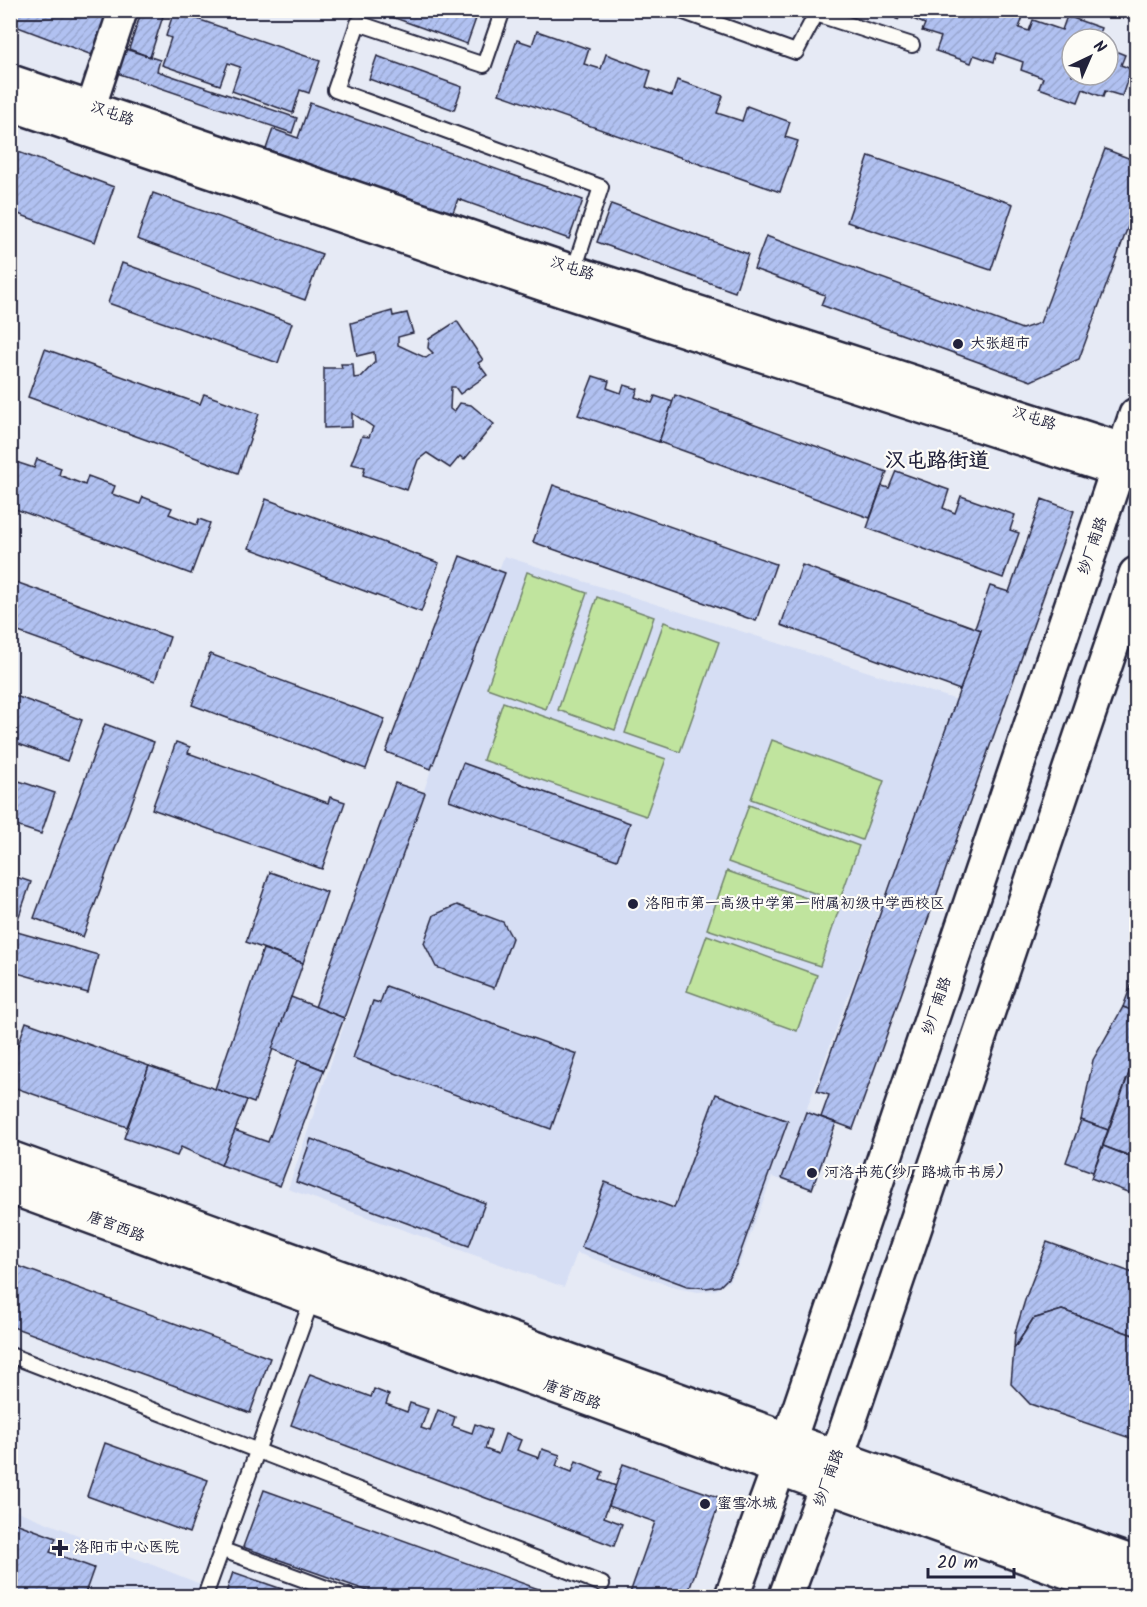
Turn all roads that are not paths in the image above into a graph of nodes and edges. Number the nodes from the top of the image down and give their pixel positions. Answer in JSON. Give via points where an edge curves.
{"nodes":[{"id":1,"x":123,"y":10,"type":"edge"},
{"id":2,"x":503,"y":10,"type":"edge"},
{"id":3,"x":678,"y":10,"type":"edge"},
{"id":4,"x":912,"y":45,"type":"dead end"},
{"id":5,"x":10,"y":79,"type":"edge"},
{"id":6,"x":10,"y":106,"type":"edge"},
{"id":7,"x":92,"y":107,"type":"junction"},
{"id":8,"x":573,"y":270,"type":"junction"},
{"id":9,"x":1137,"y":415,"type":"edge"},
{"id":10,"x":1129,"y":463,"type":"edge"},
{"id":11,"x":1137,"y":574,"type":"edge"},
{"id":12,"x":10,"y":1158,"type":"edge"},
{"id":13,"x":10,"y":1187,"type":"edge"},
{"id":14,"x":316,"y":1286,"type":"junction"},
{"id":15,"x":10,"y":1355,"type":"edge"},
{"id":16,"x":258,"y":1452,"type":"junction"},
{"id":17,"x":784,"y":1455,"type":"junction"},
{"id":18,"x":831,"y":1471,"type":"junction"},
{"id":19,"x":223,"y":1550,"type":"junction"},
{"id":20,"x":1137,"y":1564,"type":"edge"},
{"id":21,"x":602,"y":1584,"type":"dead end"},
{"id":22,"x":205,"y":1596,"type":"edge"},
{"id":23,"x":348,"y":1596,"type":"edge"},
{"id":24,"x":732,"y":1596,"type":"edge"},
{"id":25,"x":786,"y":1596,"type":"edge"},
{"id":26,"x":1137,"y":1596,"type":"edge"}],
"edges":[{"from":1,"to":7,"type":"street"},
{"from":2,"to":8,"type":"lane","via":[[484,65],[358,23],[335,90],[601,186]]},
{"from":3,"to":4,"type":"lane","via":[[796,52],[816,14]]},
{"from":5,"to":7,"type":"street","name":"汉屯路"},
{"from":6,"to":10,"type":"street","name":"汉屯路","via":[[577,298]]},
{"from":7,"to":8,"type":"street","name":"汉屯路"},
{"from":8,"to":10,"type":"street","name":"汉屯路"},
{"from":9,"to":10,"type":"main road","name":"纱厂南路"},
{"from":10,"to":17,"type":"main road","name":"纱厂南路"},
{"from":11,"to":18,"type":"main road","name":"纱厂南路"},
{"from":12,"to":14,"type":"main road","name":"唐宫西路"},
{"from":13,"to":14,"type":"main road","name":"唐宫西路"},
{"from":14,"to":16,"type":"lane"},
{"from":14,"to":17,"type":"main road","name":"唐宫西路"},
{"from":15,"to":16,"type":"lane"},
{"from":16,"to":19,"type":"lane"},
{"from":16,"to":21,"type":"lane"},
{"from":17,"to":18,"type":"main road","name":"唐宫西路"},
{"from":17,"to":24,"type":"main road","name":"纱厂南路"},
{"from":18,"to":20,"type":"main road","name":"唐宫西路"},
{"from":18,"to":25,"type":"main road","name":"纱厂南路"},
{"from":18,"to":26,"type":"main road","name":"唐宫西路"},
{"from":19,"to":22,"type":"lane"},
{"from":19,"to":23,"type":"lane"}]}
